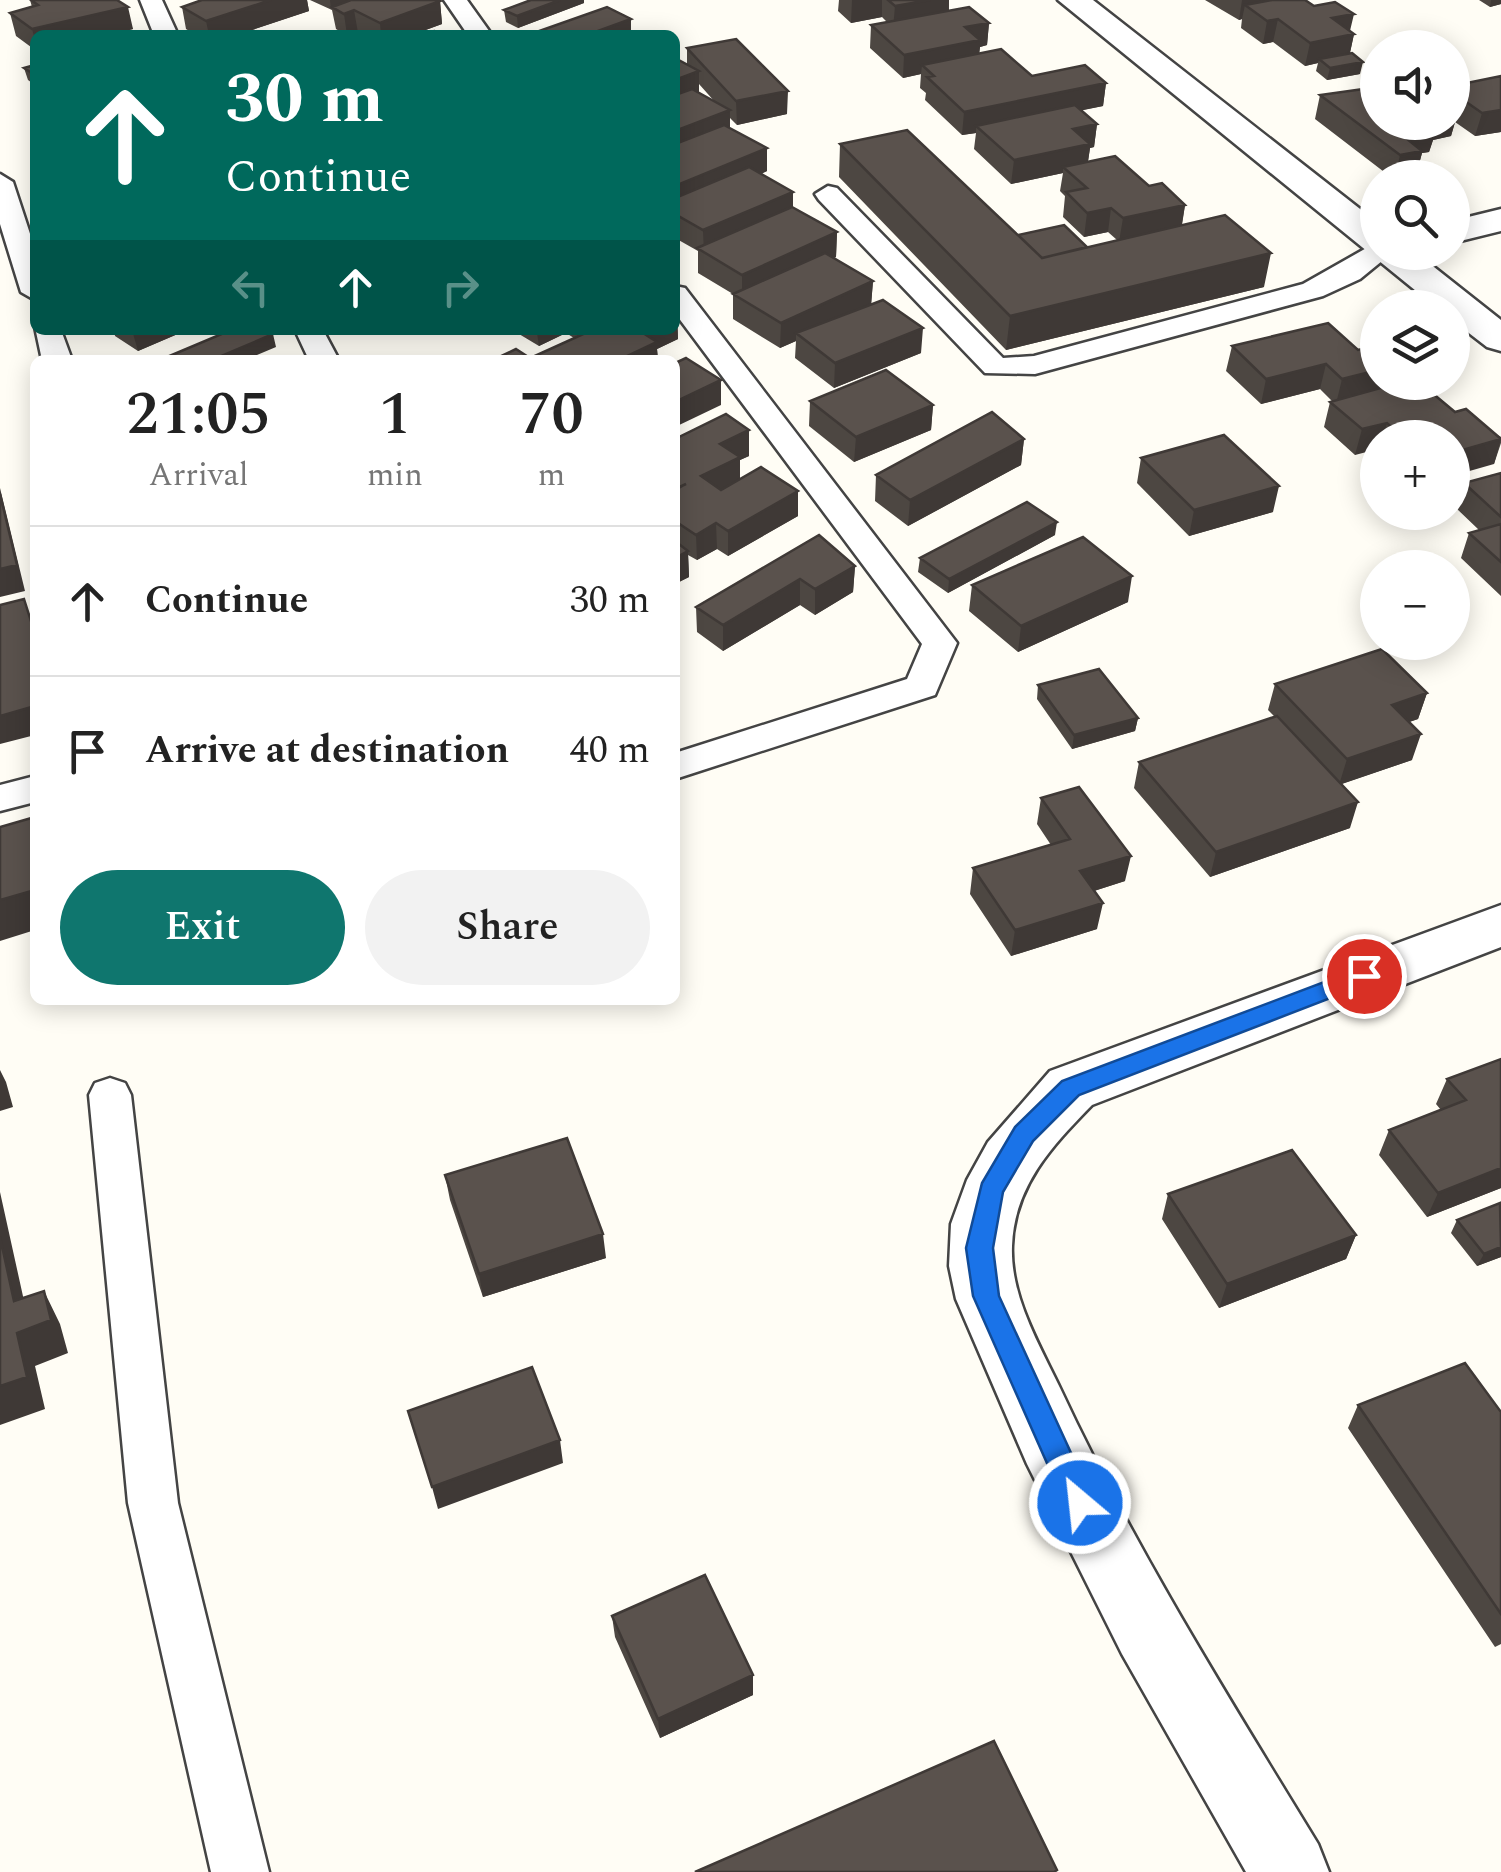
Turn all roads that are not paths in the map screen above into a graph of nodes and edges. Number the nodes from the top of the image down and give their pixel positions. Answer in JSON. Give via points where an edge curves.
{"nodes":[{"id":1,"x":151,"y":0,"type":"edge"},
{"id":2,"x":454,"y":0,"type":"edge"},
{"id":3,"x":1074,"y":0,"type":"edge"},
{"id":4,"x":164,"y":30,"type":"edge"},
{"id":5,"x":476,"y":30,"type":"edge"},
{"id":6,"x":0,"y":182,"type":"edge"},
{"id":7,"x":828,"y":194,"type":"dead end"},
{"id":8,"x":1501,"y":220,"type":"edge"},
{"id":9,"x":1360,"y":228,"type":"edge"},
{"id":10,"x":1470,"y":228,"type":"edge"},
{"id":11,"x":1360,"y":267,"type":"edge"},
{"id":12,"x":1414,"y":270,"type":"edge"},
{"id":13,"x":30,"y":276,"type":"edge"},
{"id":14,"x":680,"y":301,"type":"edge"},
{"id":15,"x":1501,"y":340,"type":"edge"},
{"id":16,"x":680,"y":764,"type":"edge"},
{"id":17,"x":30,"y":790,"type":"edge"},
{"id":18,"x":0,"y":798,"type":"edge"},
{"id":19,"x":1501,"y":925,"type":"edge"},
{"id":20,"x":110,"y":1095,"type":"dead end"},
{"id":21,"x":240,"y":1872,"type":"edge"},
{"id":22,"x":1290,"y":1872,"type":"edge"}],
"edges":[{"from":1,"to":4,"type":"lane"},
{"from":2,"to":5,"type":"lane"},
{"from":3,"to":9,"type":"street"},
{"from":6,"to":13,"type":"lane"},
{"from":7,"to":11,"type":"lane","via":[[995,367],[1036,365],[1313,290]]},
{"from":8,"to":10,"type":"street"},
{"from":12,"to":15,"type":"street"},
{"from":14,"to":16,"type":"lane","via":[[940,643],[922,686]]},
{"from":17,"to":18,"type":"lane"},
{"from":19,"to":22,"type":"street","via":[[1071,1088],[1024,1134],[991,1190],[980,1248],[986,1296],[1060,1468]]},
{"from":20,"to":21,"type":"lane","via":[[154,1503]]}]}
